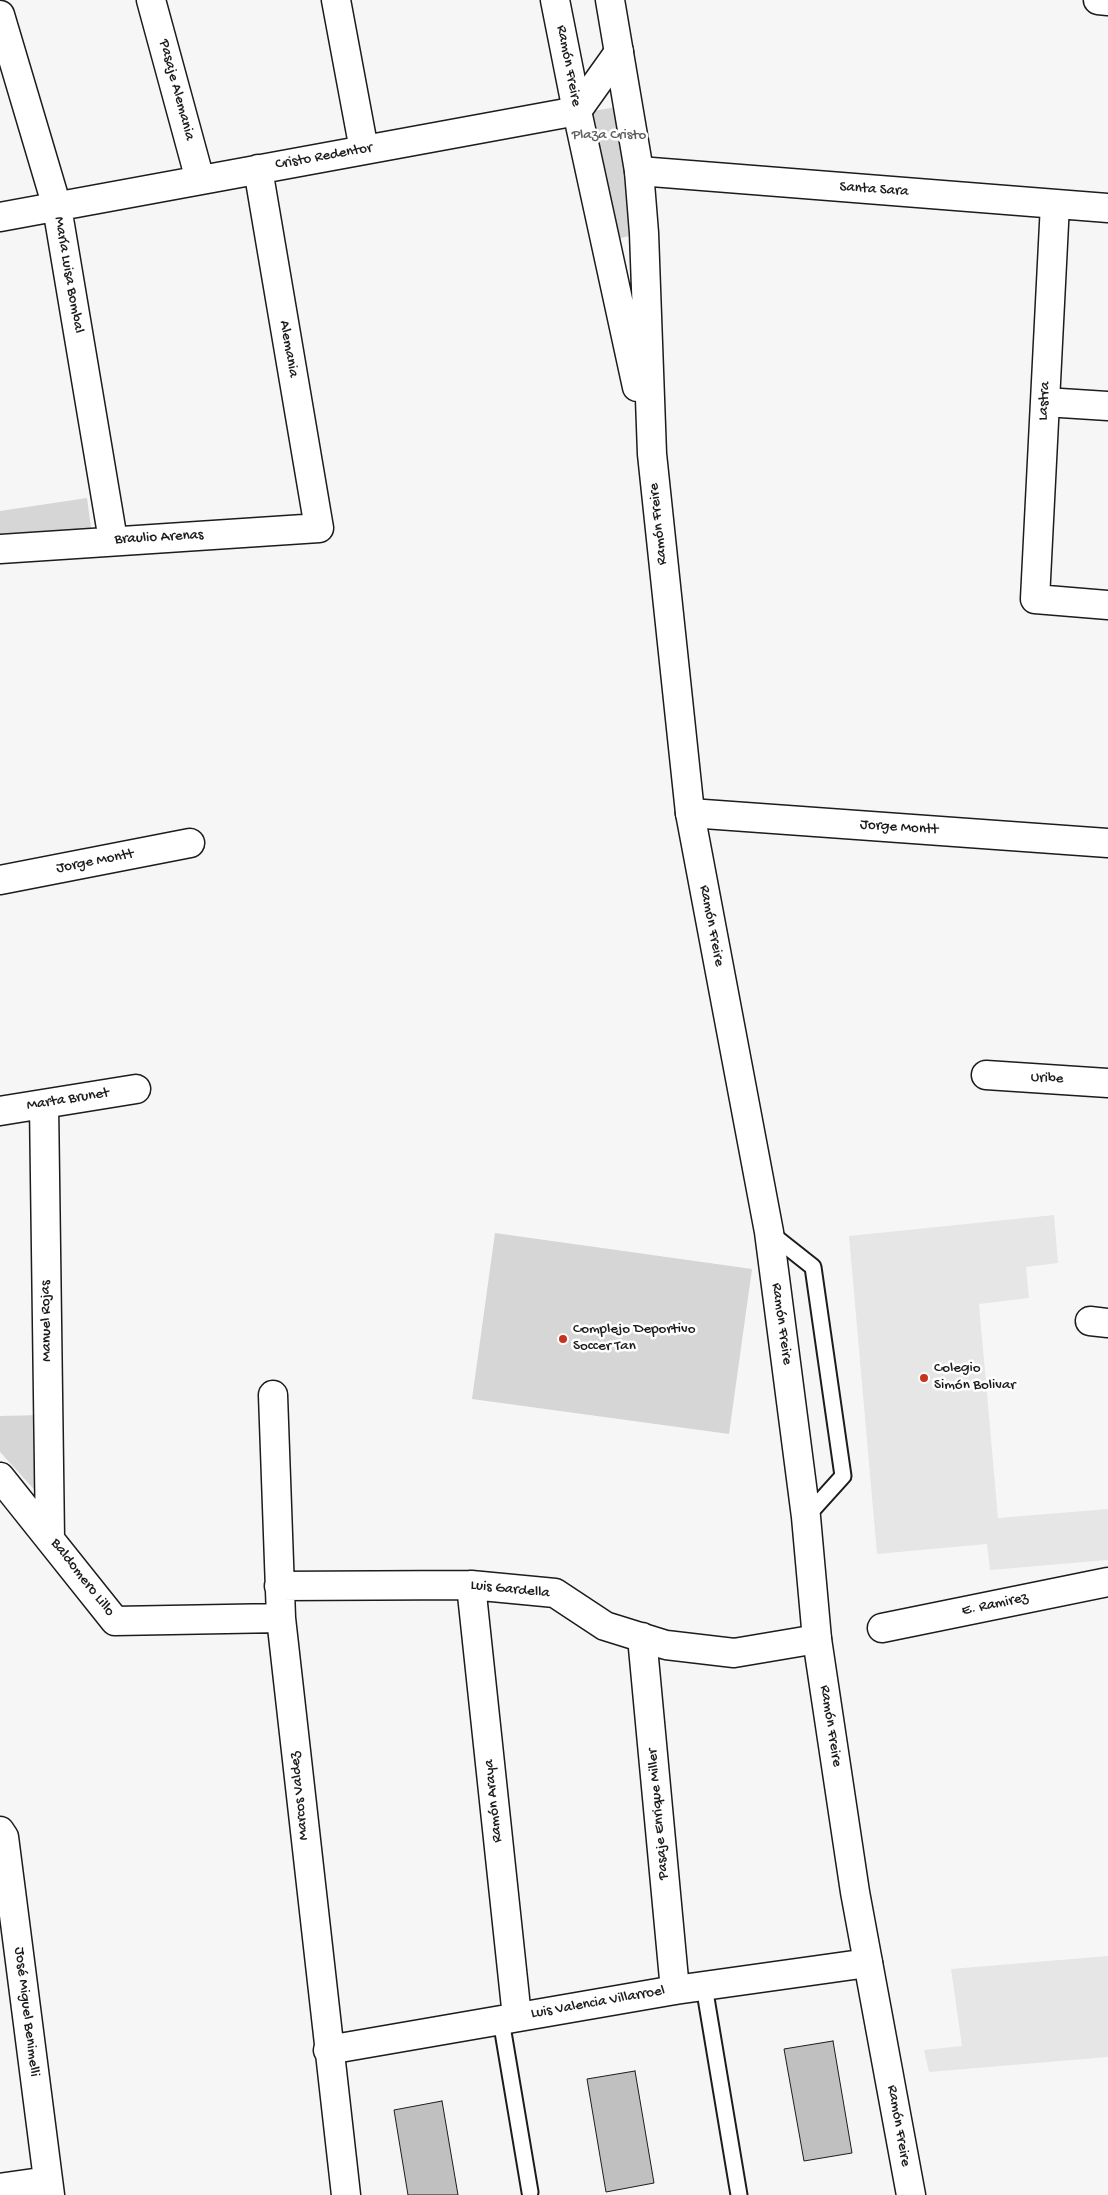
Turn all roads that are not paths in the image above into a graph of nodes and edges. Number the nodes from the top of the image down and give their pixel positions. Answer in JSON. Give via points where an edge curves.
{"nodes":[{"id":1,"x":151,"y":0,"type":"edge"},
{"id":2,"x":336,"y":0,"type":"edge"},
{"id":3,"x":555,"y":0,"type":"edge"},
{"id":4,"x":610,"y":0,"type":"edge"},
{"id":5,"x":1098,"y":0,"type":"edge"},
{"id":6,"x":1108,"y":0,"type":"edge"},
{"id":7,"x":0,"y":15,"type":"edge"},
{"id":8,"x":619,"y":52,"type":"junction"},
{"id":9,"x":577,"y":111,"type":"junction"},
{"id":10,"x":364,"y":150,"type":"junction"},
{"id":11,"x":258,"y":169,"type":"junction"},
{"id":12,"x":639,"y":172,"type":"junction"},
{"id":13,"x":200,"y":180,"type":"junction"},
{"id":14,"x":1055,"y":204,"type":"junction"},
{"id":15,"x":56,"y":207,"type":"junction"},
{"id":16,"x":1108,"y":208,"type":"edge"},
{"id":17,"x":0,"y":217,"type":"edge"},
{"id":18,"x":1045,"y":402,"type":"junction"},
{"id":19,"x":1108,"y":406,"type":"edge"},
{"id":20,"x":652,"y":454,"type":"junction"},
{"id":21,"x":319,"y":528,"type":"joint"},
{"id":22,"x":113,"y":540,"type":"junction"},
{"id":23,"x":0,"y":549,"type":"edge"},
{"id":24,"x":1108,"y":605,"type":"edge"},
{"id":25,"x":690,"y":813,"type":"junction"},
{"id":26,"x":190,"y":843,"type":"dead end"},
{"id":27,"x":1108,"y":843,"type":"edge"},
{"id":28,"x":0,"y":880,"type":"edge"},
{"id":29,"x":986,"y":1075,"type":"dead end"},
{"id":30,"x":1108,"y":1083,"type":"edge"},
{"id":31,"x":136,"y":1089,"type":"dead end"},
{"id":32,"x":44,"y":1104,"type":"junction"},
{"id":33,"x":0,"y":1111,"type":"edge"},
{"id":34,"x":769,"y":1232,"type":"junction"},
{"id":35,"x":273,"y":1396,"type":"dead end"},
{"id":36,"x":0,"y":1477,"type":"edge"},
{"id":37,"x":806,"y":1517,"type":"junction"},
{"id":38,"x":50,"y":1539,"type":"junction"},
{"id":39,"x":1108,"y":1582,"type":"edge"},
{"id":40,"x":471,"y":1585,"type":"junction"},
{"id":41,"x":279,"y":1586,"type":"junction"},
{"id":42,"x":281,"y":1618,"type":"junction"},
{"id":43,"x":882,"y":1628,"type":"dead end"},
{"id":44,"x":642,"y":1637,"type":"junction"},
{"id":45,"x":817,"y":1639,"type":"junction"},
{"id":46,"x":1,"y":1835,"type":"edge"},
{"id":47,"x":868,"y":1963,"type":"junction"},
{"id":48,"x":704,"y":1986,"type":"junction"},
{"id":49,"x":676,"y":1990,"type":"junction"},
{"id":50,"x":509,"y":2019,"type":"junction"},
{"id":51,"x":328,"y":2050,"type":"junction"},
{"id":52,"x":0,"y":2188,"type":"edge"},
{"id":53,"x":49,"y":2188,"type":"edge"},
{"id":54,"x":530,"y":2192,"type":"dead end"},
{"id":55,"x":346,"y":2195,"type":"edge"},
{"id":56,"x":738,"y":2195,"type":"edge"},
{"id":57,"x":911,"y":2195,"type":"edge"}],
"edges":[{"from":1,"to":13,"type":"street","name":"Pasaje Alemania"},
{"from":2,"to":10,"type":"street"},
{"from":3,"to":9,"type":"street","name":"Ramón Freire"},
{"from":4,"to":8,"type":"street","name":"Ramón Freire"},
{"from":5,"to":6,"type":"street"},
{"from":7,"to":15,"type":"street","name":"María Luisa Bombal"},
{"from":8,"to":9,"type":"street"},
{"from":8,"to":12,"type":"street","name":"Ramón Freire"},
{"from":9,"to":10,"type":"street","name":"Cristo Redentor"},
{"from":9,"to":20,"type":"street","name":"Ramón Freire"},
{"from":10,"to":11,"type":"street","name":"Cristo Redentor"},
{"from":11,"to":13,"type":"street","name":"Cristo Redentor"},
{"from":11,"to":21,"type":"street","name":"Alemania"},
{"from":12,"to":14,"type":"street","name":"Santa Sara"},
{"from":12,"to":20,"type":"street","name":"Ramón Freire"},
{"from":13,"to":15,"type":"street","name":"Cristo Redentor"},
{"from":14,"to":16,"type":"street","name":"Santa Sara"},
{"from":14,"to":18,"type":"street","name":"Lastra"},
{"from":15,"to":17,"type":"street","name":"Cristo Redentor"},
{"from":15,"to":22,"type":"street","name":"María Luisa Bombal"},
{"from":18,"to":19,"type":"street"},
{"from":18,"to":24,"type":"street","name":"Lastra","via":[[1035,599]]},
{"from":20,"to":25,"type":"street","name":"Ramón Freire"},
{"from":21,"to":22,"type":"street","name":"Braulio Arenas"},
{"from":22,"to":23,"type":"street","name":"Braulio Arenas"},
{"from":25,"to":27,"type":"street","name":"Jorge Montt"},
{"from":25,"to":34,"type":"street","name":"Ramón Freire"},
{"from":26,"to":28,"type":"street","name":"Jorge Montt"},
{"from":29,"to":30,"type":"street","name":"Uribe"},
{"from":31,"to":32,"type":"street","name":"Marta Brunet"},
{"from":32,"to":33,"type":"street","name":"Marta Brunet"},
{"from":32,"to":38,"type":"street","name":"Manuel Rojas"},
{"from":34,"to":37,"type":"street","name":"Ramón Freire"},
{"from":34,"to":37,"type":"lane","via":[[813,1267],[843,1476]]},
{"from":35,"to":41,"type":"street","name":"Marcos Valdez"},
{"from":36,"to":38,"type":"street","name":"Baldomero Lillo"},
{"from":37,"to":45,"type":"street","name":"Ramón Freire"},
{"from":38,"to":42,"type":"street","name":"Baldomero Lillo","via":[[115,1621]]},
{"from":39,"to":43,"type":"street","name":"E. Ramirez"},
{"from":40,"to":41,"type":"street","name":"Luis Gardella"},
{"from":40,"to":44,"type":"street","name":"Luis Gardella","via":[[555,1593],[605,1626]]},
{"from":40,"to":50,"type":"street","name":"Ramón Araya"},
{"from":41,"to":42,"type":"street","name":"Marcos Valdez"},
{"from":42,"to":51,"type":"street","name":"Marcos Valdez"},
{"from":44,"to":45,"type":"street","name":"Luis Gardella","via":[[666,1645],[734,1653]]},
{"from":44,"to":49,"type":"street","name":"Pasaje Enrique Miller"},
{"from":45,"to":47,"type":"street","name":"Ramón Freire"},
{"from":46,"to":53,"type":"street","name":"José Miguel Benimelli"},
{"from":47,"to":48,"type":"street","name":"Luis Valencia Villarroel"},
{"from":47,"to":57,"type":"street","name":"Ramón Freire"},
{"from":48,"to":49,"type":"street","name":"Luis Valencia Villarroel"},
{"from":48,"to":56,"type":"lane"},
{"from":49,"to":50,"type":"street","name":"Luis Valencia Villarroel"},
{"from":50,"to":51,"type":"street","name":"Luis Valencia Villarroel"},
{"from":50,"to":54,"type":"lane"},
{"from":51,"to":55,"type":"street","name":"Marcos Valdez"},
{"from":52,"to":53,"type":"street"}]}
